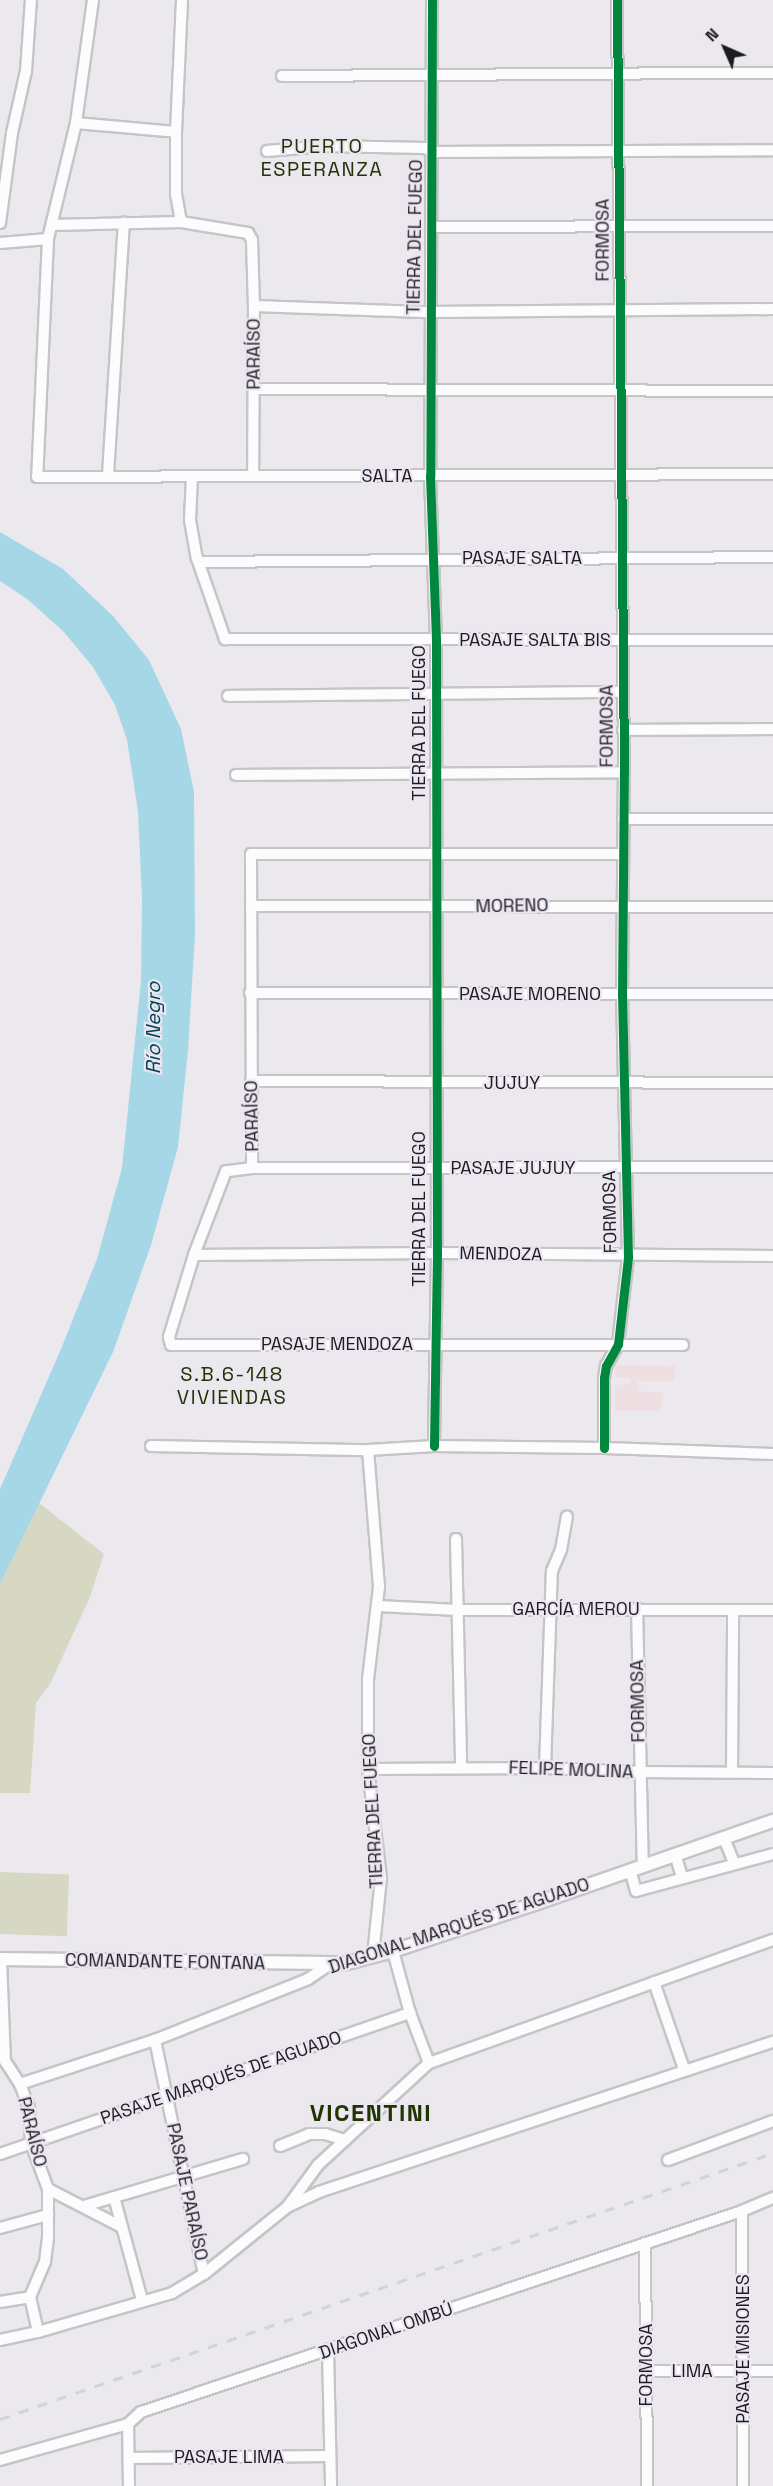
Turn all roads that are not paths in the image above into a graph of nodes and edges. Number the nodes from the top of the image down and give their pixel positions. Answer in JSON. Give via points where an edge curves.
{"nodes":[{"id":1,"x":31,"y":0,"type":"edge"},
{"id":2,"x":93,"y":0,"type":"edge"},
{"id":3,"x":183,"y":0,"type":"edge"},
{"id":4,"x":432,"y":0,"type":"edge"},
{"id":5,"x":617,"y":0,"type":"edge"},
{"id":6,"x":773,"y":73,"type":"edge"},
{"id":7,"x":432,"y":74,"type":"junction"},
{"id":8,"x":618,"y":74,"type":"junction"},
{"id":9,"x":282,"y":76,"type":"dead end"},
{"id":10,"x":76,"y":123,"type":"junction"},
{"id":11,"x":176,"y":132,"type":"junction"},
{"id":12,"x":773,"y":150,"type":"edge"},
{"id":13,"x":267,"y":151,"type":"dead end"},
{"id":14,"x":433,"y":152,"type":"junction"},
{"id":15,"x":619,"y":152,"type":"junction"},
{"id":16,"x":181,"y":222,"type":"junction"},
{"id":17,"x":0,"y":223,"type":"edge"},
{"id":18,"x":124,"y":223,"type":"junction"},
{"id":19,"x":52,"y":225,"type":"junction"},
{"id":20,"x":619,"y":226,"type":"junction"},
{"id":21,"x":773,"y":226,"type":"edge"},
{"id":22,"x":432,"y":227,"type":"junction"},
{"id":23,"x":48,"y":239,"type":"junction"},
{"id":24,"x":0,"y":243,"type":"edge"},
{"id":25,"x":254,"y":306,"type":"junction"},
{"id":26,"x":620,"y":309,"type":"junction"},
{"id":27,"x":773,"y":309,"type":"edge"},
{"id":28,"x":430,"y":312,"type":"junction"},
{"id":29,"x":254,"y":389,"type":"junction"},
{"id":30,"x":431,"y":391,"type":"junction"},
{"id":31,"x":773,"y":391,"type":"edge"},
{"id":32,"x":620,"y":393,"type":"junction"},
{"id":33,"x":773,"y":474,"type":"edge"},
{"id":34,"x":108,"y":475,"type":"junction"},
{"id":35,"x":253,"y":475,"type":"junction"},
{"id":36,"x":430,"y":476,"type":"junction"},
{"id":37,"x":621,"y":476,"type":"junction"},
{"id":38,"x":192,"y":477,"type":"junction"},
{"id":39,"x":773,"y":557,"type":"edge"},
{"id":40,"x":433,"y":558,"type":"junction"},
{"id":41,"x":622,"y":558,"type":"junction"},
{"id":42,"x":198,"y":562,"type":"junction"},
{"id":43,"x":622,"y":639,"type":"junction"},
{"id":44,"x":773,"y":640,"type":"edge"},
{"id":45,"x":436,"y":641,"type":"junction"},
{"id":46,"x":623,"y":692,"type":"junction"},
{"id":47,"x":436,"y":693,"type":"junction"},
{"id":48,"x":228,"y":696,"type":"dead end"},
{"id":49,"x":773,"y":729,"type":"edge"},
{"id":50,"x":623,"y":730,"type":"junction"},
{"id":51,"x":624,"y":772,"type":"junction"},
{"id":52,"x":435,"y":773,"type":"junction"},
{"id":53,"x":236,"y":775,"type":"dead end"},
{"id":54,"x":623,"y":819,"type":"junction"},
{"id":55,"x":773,"y":819,"type":"edge"},
{"id":56,"x":435,"y":853,"type":"junction"},
{"id":57,"x":623,"y":854,"type":"junction"},
{"id":58,"x":623,"y":905,"type":"junction"},
{"id":59,"x":250,"y":906,"type":"junction"},
{"id":60,"x":435,"y":907,"type":"junction"},
{"id":61,"x":773,"y":907,"type":"edge"},
{"id":62,"x":250,"y":993,"type":"junction"},
{"id":63,"x":435,"y":993,"type":"junction"},
{"id":64,"x":622,"y":994,"type":"junction"},
{"id":65,"x":773,"y":994,"type":"edge"},
{"id":66,"x":251,"y":1081,"type":"junction"},
{"id":67,"x":435,"y":1083,"type":"junction"},
{"id":68,"x":624,"y":1083,"type":"junction"},
{"id":69,"x":773,"y":1083,"type":"edge"},
{"id":70,"x":625,"y":1167,"type":"junction"},
{"id":71,"x":773,"y":1167,"type":"edge"},
{"id":72,"x":252,"y":1168,"type":"junction"},
{"id":73,"x":436,"y":1169,"type":"junction"},
{"id":74,"x":437,"y":1253,"type":"junction"},
{"id":75,"x":194,"y":1255,"type":"junction"},
{"id":76,"x":773,"y":1256,"type":"edge"},
{"id":77,"x":628,"y":1257,"type":"junction"},
{"id":78,"x":434,"y":1344,"type":"junction"},
{"id":79,"x":618,"y":1344,"type":"junction"},
{"id":80,"x":171,"y":1345,"type":"joint"},
{"id":81,"x":683,"y":1345,"type":"dead end"},
{"id":82,"x":151,"y":1446,"type":"dead end"},
{"id":83,"x":434,"y":1446,"type":"junction"},
{"id":84,"x":604,"y":1448,"type":"junction"},
{"id":85,"x":368,"y":1450,"type":"junction"},
{"id":86,"x":773,"y":1454,"type":"edge"},
{"id":87,"x":567,"y":1517,"type":"dead end"},
{"id":88,"x":456,"y":1539,"type":"dead end"},
{"id":89,"x":378,"y":1606,"type":"junction"},
{"id":90,"x":637,"y":1608,"type":"junction"},
{"id":91,"x":551,"y":1609,"type":"junction"},
{"id":92,"x":458,"y":1610,"type":"junction"},
{"id":93,"x":733,"y":1610,"type":"junction"},
{"id":94,"x":773,"y":1610,"type":"edge"},
{"id":95,"x":461,"y":1768,"type":"junction"},
{"id":96,"x":545,"y":1768,"type":"junction"},
{"id":97,"x":368,"y":1769,"type":"junction"},
{"id":98,"x":639,"y":1772,"type":"junction"},
{"id":99,"x":732,"y":1772,"type":"junction"},
{"id":100,"x":773,"y":1773,"type":"edge"},
{"id":101,"x":773,"y":1821,"type":"edge"},
{"id":102,"x":724,"y":1838,"type":"junction"},
{"id":103,"x":675,"y":1854,"type":"junction"},
{"id":104,"x":773,"y":1854,"type":"edge"},
{"id":105,"x":734,"y":1863,"type":"junction"},
{"id":106,"x":642,"y":1865,"type":"junction"},
{"id":107,"x":630,"y":1870,"type":"junction"},
{"id":108,"x":682,"y":1877,"type":"junction"},
{"id":109,"x":773,"y":1940,"type":"edge"},
{"id":110,"x":393,"y":1951,"type":"junction"},
{"id":111,"x":373,"y":1956,"type":"junction"},
{"id":112,"x":0,"y":1959,"type":"edge"},
{"id":113,"x":330,"y":1964,"type":"junction"},
{"id":114,"x":654,"y":1982,"type":"junction"},
{"id":115,"x":410,"y":2013,"type":"junction"},
{"id":116,"x":155,"y":2040,"type":"junction"},
{"id":117,"x":773,"y":2042,"type":"edge"},
{"id":118,"x":429,"y":2063,"type":"junction"},
{"id":119,"x":684,"y":2069,"type":"junction"},
{"id":120,"x":20,"y":2084,"type":"junction"},
{"id":121,"x":168,"y":2097,"type":"junction"},
{"id":122,"x":773,"y":2121,"type":"edge"},
{"id":123,"x":345,"y":2140,"type":"junction"},
{"id":124,"x":32,"y":2143,"type":"junction"},
{"id":125,"x":280,"y":2146,"type":"dead end"},
{"id":126,"x":0,"y":2154,"type":"edge"},
{"id":127,"x":243,"y":2159,"type":"dead end"},
{"id":128,"x":668,"y":2160,"type":"dead end"},
{"id":129,"x":186,"y":2178,"type":"junction"},
{"id":130,"x":48,"y":2189,"type":"junction"},
{"id":131,"x":114,"y":2197,"type":"junction"},
{"id":132,"x":773,"y":2198,"type":"edge"},
{"id":133,"x":84,"y":2206,"type":"junction"},
{"id":134,"x":287,"y":2207,"type":"junction"},
{"id":135,"x":742,"y":2211,"type":"junction"},
{"id":136,"x":48,"y":2215,"type":"junction"},
{"id":137,"x":122,"y":2227,"type":"junction"},
{"id":138,"x":0,"y":2229,"type":"edge"},
{"id":139,"x":645,"y":2243,"type":"junction"},
{"id":140,"x":204,"y":2274,"type":"junction"},
{"id":141,"x":30,"y":2297,"type":"junction"},
{"id":142,"x":142,"y":2300,"type":"junction"},
{"id":143,"x":0,"y":2302,"type":"edge"},
{"id":144,"x":38,"y":2332,"type":"junction"},
{"id":145,"x":0,"y":2340,"type":"edge"},
{"id":146,"x":328,"y":2351,"type":"junction"},
{"id":147,"x":646,"y":2371,"type":"junction"},
{"id":148,"x":743,"y":2371,"type":"junction"},
{"id":149,"x":773,"y":2371,"type":"edge"},
{"id":150,"x":128,"y":2424,"type":"junction"},
{"id":151,"x":330,"y":2456,"type":"junction"},
{"id":152,"x":129,"y":2458,"type":"junction"},
{"id":153,"x":0,"y":2460,"type":"edge"},
{"id":154,"x":129,"y":2486,"type":"edge"},
{"id":155,"x":331,"y":2486,"type":"edge"},
{"id":156,"x":647,"y":2486,"type":"edge"},
{"id":157,"x":743,"y":2486,"type":"edge"}],
"edges":[{"from":1,"to":17,"type":"street","via":[[26,71],[12,132]]},
{"from":2,"to":10,"type":"street"},
{"from":3,"to":11,"type":"street"},
{"from":4,"to":7,"type":"street","name":"TIERRA DEL FUEGO"},
{"from":5,"to":8,"type":"street","name":"FORMOSA"},
{"from":6,"to":8,"type":"street"},
{"from":7,"to":8,"type":"street"},
{"from":7,"to":9,"type":"street"},
{"from":7,"to":14,"type":"street","name":"TIERRA DEL FUEGO"},
{"from":8,"to":15,"type":"street","name":"FORMOSA"},
{"from":10,"to":11,"type":"street"},
{"from":10,"to":19,"type":"street"},
{"from":11,"to":16,"type":"street","via":[[176,195]]},
{"from":12,"to":15,"type":"street"},
{"from":13,"to":14,"type":"street","via":[[324,146],[425,148]]},
{"from":14,"to":15,"type":"street"},
{"from":14,"to":22,"type":"street","name":"TIERRA DEL FUEGO"},
{"from":15,"to":20,"type":"street","name":"FORMOSA"},
{"from":16,"to":18,"type":"street"},
{"from":16,"to":25,"type":"street","name":"PARAÍSO","via":[[248,233],[252,240]]},
{"from":18,"to":19,"type":"street"},
{"from":18,"to":34,"type":"street"},
{"from":19,"to":23,"type":"street"},
{"from":20,"to":21,"type":"street"},
{"from":20,"to":22,"type":"street"},
{"from":20,"to":26,"type":"street","name":"FORMOSA"},
{"from":22,"to":28,"type":"street","name":"TIERRA DEL FUEGO"},
{"from":23,"to":24,"type":"street"},
{"from":23,"to":34,"type":"street","name":"SALTA","via":[[37,477]]},
{"from":25,"to":28,"type":"street"},
{"from":25,"to":29,"type":"street","name":"PARAÍSO"},
{"from":26,"to":27,"type":"street"},
{"from":26,"to":28,"type":"street"},
{"from":26,"to":32,"type":"street","name":"FORMOSA"},
{"from":28,"to":30,"type":"street","name":"TIERRA DEL FUEGO"},
{"from":29,"to":30,"type":"street"},
{"from":29,"to":35,"type":"street","name":"PARAÍSO"},
{"from":30,"to":32,"type":"street"},
{"from":30,"to":36,"type":"street","name":"TIERRA DEL FUEGO"},
{"from":31,"to":32,"type":"street"},
{"from":32,"to":37,"type":"street","name":"FORMOSA"},
{"from":33,"to":37,"type":"street","name":"SALTA"},
{"from":34,"to":38,"type":"street","name":"SALTA"},
{"from":35,"to":36,"type":"street","name":"SALTA"},
{"from":35,"to":38,"type":"street","name":"SALTA"},
{"from":36,"to":37,"type":"street","name":"SALTA"},
{"from":36,"to":40,"type":"street","name":"TIERRA DEL FUEGO"},
{"from":37,"to":41,"type":"street","name":"FORMOSA"},
{"from":38,"to":42,"type":"street","via":[[190,520]]},
{"from":39,"to":41,"type":"street","name":"PASAJE SALTA"},
{"from":40,"to":41,"type":"street","name":"PASAJE SALTA"},
{"from":40,"to":42,"type":"street","name":"PASAJE SALTA"},
{"from":40,"to":45,"type":"street","name":"TIERRA DEL FUEGO"},
{"from":41,"to":43,"type":"street","name":"FORMOSA"},
{"from":42,"to":45,"type":"street","name":"PASAJE SALTA BIS","via":[[225,639]]},
{"from":43,"to":44,"type":"street","name":"PASAJE SALTA BIS"},
{"from":43,"to":45,"type":"street","name":"PASAJE SALTA BIS"},
{"from":43,"to":46,"type":"street","name":"FORMOSA"},
{"from":45,"to":47,"type":"street","name":"TIERRA DEL FUEGO"},
{"from":46,"to":47,"type":"street"},
{"from":46,"to":50,"type":"street","name":"FORMOSA"},
{"from":47,"to":48,"type":"street"},
{"from":47,"to":52,"type":"street","name":"TIERRA DEL FUEGO"},
{"from":49,"to":50,"type":"street"},
{"from":50,"to":51,"type":"street","name":"FORMOSA"},
{"from":51,"to":52,"type":"street"},
{"from":51,"to":54,"type":"street","name":"FORMOSA"},
{"from":52,"to":53,"type":"street"},
{"from":52,"to":56,"type":"street","name":"TIERRA DEL FUEGO"},
{"from":54,"to":55,"type":"street"},
{"from":54,"to":57,"type":"street","name":"FORMOSA"},
{"from":56,"to":57,"type":"street"},
{"from":56,"to":59,"type":"street","name":"PARAÍSO","via":[[251,854]]},
{"from":56,"to":60,"type":"street","name":"TIERRA DEL FUEGO"},
{"from":57,"to":58,"type":"street","name":"FORMOSA"},
{"from":58,"to":60,"type":"street","name":"MORENO"},
{"from":58,"to":61,"type":"street","name":"MORENO"},
{"from":58,"to":64,"type":"street","name":"FORMOSA"},
{"from":59,"to":60,"type":"street","name":"MORENO"},
{"from":59,"to":62,"type":"street","name":"PARAÍSO"},
{"from":60,"to":63,"type":"street","name":"TIERRA DEL FUEGO"},
{"from":62,"to":63,"type":"street","name":"PASAJE MORENO"},
{"from":62,"to":66,"type":"street","name":"PARAÍSO"},
{"from":63,"to":64,"type":"street","name":"PASAJE MORENO"},
{"from":63,"to":67,"type":"street","name":"TIERRA DEL FUEGO"},
{"from":64,"to":65,"type":"street","name":"PASAJE MORENO"},
{"from":64,"to":68,"type":"street","name":"FORMOSA"},
{"from":66,"to":67,"type":"street","name":"JUJUY"},
{"from":66,"to":72,"type":"street","name":"PARAÍSO"},
{"from":67,"to":68,"type":"street","name":"JUJUY"},
{"from":67,"to":73,"type":"street","name":"TIERRA DEL FUEGO"},
{"from":68,"to":69,"type":"street","name":"JUJUY"},
{"from":68,"to":70,"type":"street","name":"FORMOSA"},
{"from":70,"to":71,"type":"street","name":"PASAJE JUJUY"},
{"from":70,"to":73,"type":"street","name":"PASAJE JUJUY"},
{"from":70,"to":77,"type":"street","name":"FORMOSA"},
{"from":72,"to":73,"type":"street","name":"PASAJE JUJUY"},
{"from":72,"to":75,"type":"street","name":"PARAÍSO","via":[[226,1171]]},
{"from":73,"to":74,"type":"street","name":"TIERRA DEL FUEGO"},
{"from":74,"to":75,"type":"street","name":"MENDOZA"},
{"from":74,"to":77,"type":"street","name":"MENDOZA"},
{"from":74,"to":78,"type":"street","name":"TIERRA DEL FUEGO"},
{"from":75,"to":80,"type":"street","name":"PARAÍSO","via":[[172,1324]]},
{"from":76,"to":77,"type":"street","name":"MENDOZA"},
{"from":77,"to":79,"type":"street","name":"FORMOSA"},
{"from":78,"to":79,"type":"street","name":"PASAJE MENDOZA"},
{"from":78,"to":80,"type":"street","name":"PASAJE MENDOZA"},
{"from":78,"to":83,"type":"street","name":"TIERRA DEL FUEGO"},
{"from":79,"to":81,"type":"street","name":"PASAJE MENDOZA"},
{"from":79,"to":84,"type":"street","name":"FORMOSA","via":[[604,1378]]},
{"from":82,"to":85,"type":"street"},
{"from":83,"to":84,"type":"street"},
{"from":83,"to":85,"type":"street"},
{"from":84,"to":86,"type":"street"},
{"from":85,"to":89,"type":"street","name":"TIERRA DEL FUEGO"},
{"from":87,"to":91,"type":"street","via":[[561,1550],[552,1571]]},
{"from":88,"to":92,"type":"street"},
{"from":89,"to":92,"type":"street","name":"GARCÍA MEROU"},
{"from":89,"to":97,"type":"street","name":"TIERRA DEL FUEGO","via":[[368,1679]]},
{"from":90,"to":91,"type":"street","name":"GARCÍA MEROU"},
{"from":90,"to":93,"type":"street","name":"GARCÍA MEROU"},
{"from":90,"to":98,"type":"street","name":"FORMOSA"},
{"from":91,"to":92,"type":"street","name":"GARCÍA MEROU"},
{"from":91,"to":96,"type":"street"},
{"from":92,"to":95,"type":"street"},
{"from":93,"to":94,"type":"street","name":"GARCÍA MEROU"},
{"from":93,"to":99,"type":"street"},
{"from":95,"to":96,"type":"street","name":"FELIPE MOLINA"},
{"from":95,"to":97,"type":"street","name":"FELIPE MOLINA"},
{"from":96,"to":98,"type":"street","name":"FELIPE MOLINA"},
{"from":97,"to":111,"type":"street","name":"TIERRA DEL FUEGO","via":[[381,1878]]},
{"from":98,"to":99,"type":"street","name":"FELIPE MOLINA"},
{"from":98,"to":106,"type":"street","name":"FORMOSA"},
{"from":99,"to":100,"type":"street","name":"FELIPE MOLINA"},
{"from":101,"to":102,"type":"street","name":"DIAGONAL MARQUÉS DE AGUADO"},
{"from":102,"to":103,"type":"street","name":"DIAGONAL MARQUÉS DE AGUADO"},
{"from":102,"to":105,"type":"street"},
{"from":103,"to":106,"type":"street","name":"DIAGONAL MARQUÉS DE AGUADO"},
{"from":103,"to":108,"type":"street"},
{"from":104,"to":105,"type":"street"},
{"from":105,"to":108,"type":"street"},
{"from":106,"to":107,"type":"street","name":"DIAGONAL MARQUÉS DE AGUADO"},
{"from":107,"to":108,"type":"street","via":[[636,1891]]},
{"from":107,"to":110,"type":"street","name":"DIAGONAL MARQUÉS DE AGUADO"},
{"from":109,"to":114,"type":"street"},
{"from":110,"to":111,"type":"street","name":"DIAGONAL MARQUÉS DE AGUADO"},
{"from":110,"to":115,"type":"street"},
{"from":111,"to":113,"type":"street","name":"DIAGONAL MARQUÉS DE AGUADO"},
{"from":112,"to":113,"type":"street","name":"COMANDANTE FONTANA"},
{"from":112,"to":120,"type":"street","name":"PARAÍSO","via":[[5,2061]]},
{"from":113,"to":116,"type":"street","name":"DIAGONAL MARQUÉS DE AGUADO","via":[[308,1979]]},
{"from":114,"to":118,"type":"street"},
{"from":114,"to":119,"type":"street"},
{"from":115,"to":118,"type":"street"},
{"from":115,"to":121,"type":"street","name":"PASAJE MARQUÉS DE AGUADO"},
{"from":116,"to":120,"type":"street","name":"DIAGONAL MARQUÉS DE AGUADO"},
{"from":116,"to":121,"type":"street","name":"PASAJE PARAÍSO"},
{"from":117,"to":119,"type":"street"},
{"from":118,"to":123,"type":"street"},
{"from":119,"to":134,"type":"street","via":[[319,2192]]},
{"from":120,"to":124,"type":"street","name":"PARAÍSO","via":[[29,2107]]},
{"from":121,"to":124,"type":"street","name":"PASAJE MARQUÉS DE AGUADO"},
{"from":121,"to":129,"type":"street","name":"PASAJE PARAÍSO"},
{"from":122,"to":128,"type":"street"},
{"from":123,"to":125,"type":"street","via":[[325,2133],[309,2134]]},
{"from":123,"to":134,"type":"street","via":[[318,2165]]},
{"from":124,"to":126,"type":"street"},
{"from":124,"to":130,"type":"street","name":"PARAÍSO"},
{"from":127,"to":129,"type":"street"},
{"from":129,"to":131,"type":"street"},
{"from":129,"to":140,"type":"street","name":"PASAJE PARAÍSO"},
{"from":130,"to":133,"type":"street","name":"PARAÍSO"},
{"from":130,"to":136,"type":"street"},
{"from":131,"to":133,"type":"street"},
{"from":131,"to":137,"type":"street"},
{"from":132,"to":135,"type":"street","name":"DIAGONAL OMBÚ"},
{"from":133,"to":137,"type":"street","name":"PARAÍSO"},
{"from":134,"to":140,"type":"street"},
{"from":135,"to":139,"type":"street","name":"DIAGONAL OMBÚ"},
{"from":135,"to":148,"type":"street","name":"PASAJE MISIONES"},
{"from":136,"to":138,"type":"street"},
{"from":136,"to":141,"type":"street","via":[[45,2262]]},
{"from":137,"to":142,"type":"street"},
{"from":139,"to":146,"type":"street","name":"DIAGONAL OMBÚ"},
{"from":139,"to":147,"type":"street","name":"FORMOSA"},
{"from":140,"to":142,"type":"street","via":[[172,2293]]},
{"from":141,"to":143,"type":"street"},
{"from":141,"to":144,"type":"street"},
{"from":142,"to":144,"type":"street"},
{"from":144,"to":145,"type":"street"},
{"from":146,"to":150,"type":"street","name":"DIAGONAL OMBÚ","via":[[141,2412]]},
{"from":146,"to":151,"type":"street"},
{"from":147,"to":148,"type":"street","name":"LIMA"},
{"from":147,"to":156,"type":"street","name":"FORMOSA"},
{"from":148,"to":149,"type":"street","name":"LIMA"},
{"from":148,"to":157,"type":"street","name":"PASAJE MISIONES"},
{"from":150,"to":152,"type":"street"},
{"from":150,"to":153,"type":"street","name":"DIAGONAL OMBÚ"},
{"from":151,"to":152,"type":"street","name":"PASAJE LIMA"},
{"from":151,"to":155,"type":"street"},
{"from":152,"to":154,"type":"street"}]}
